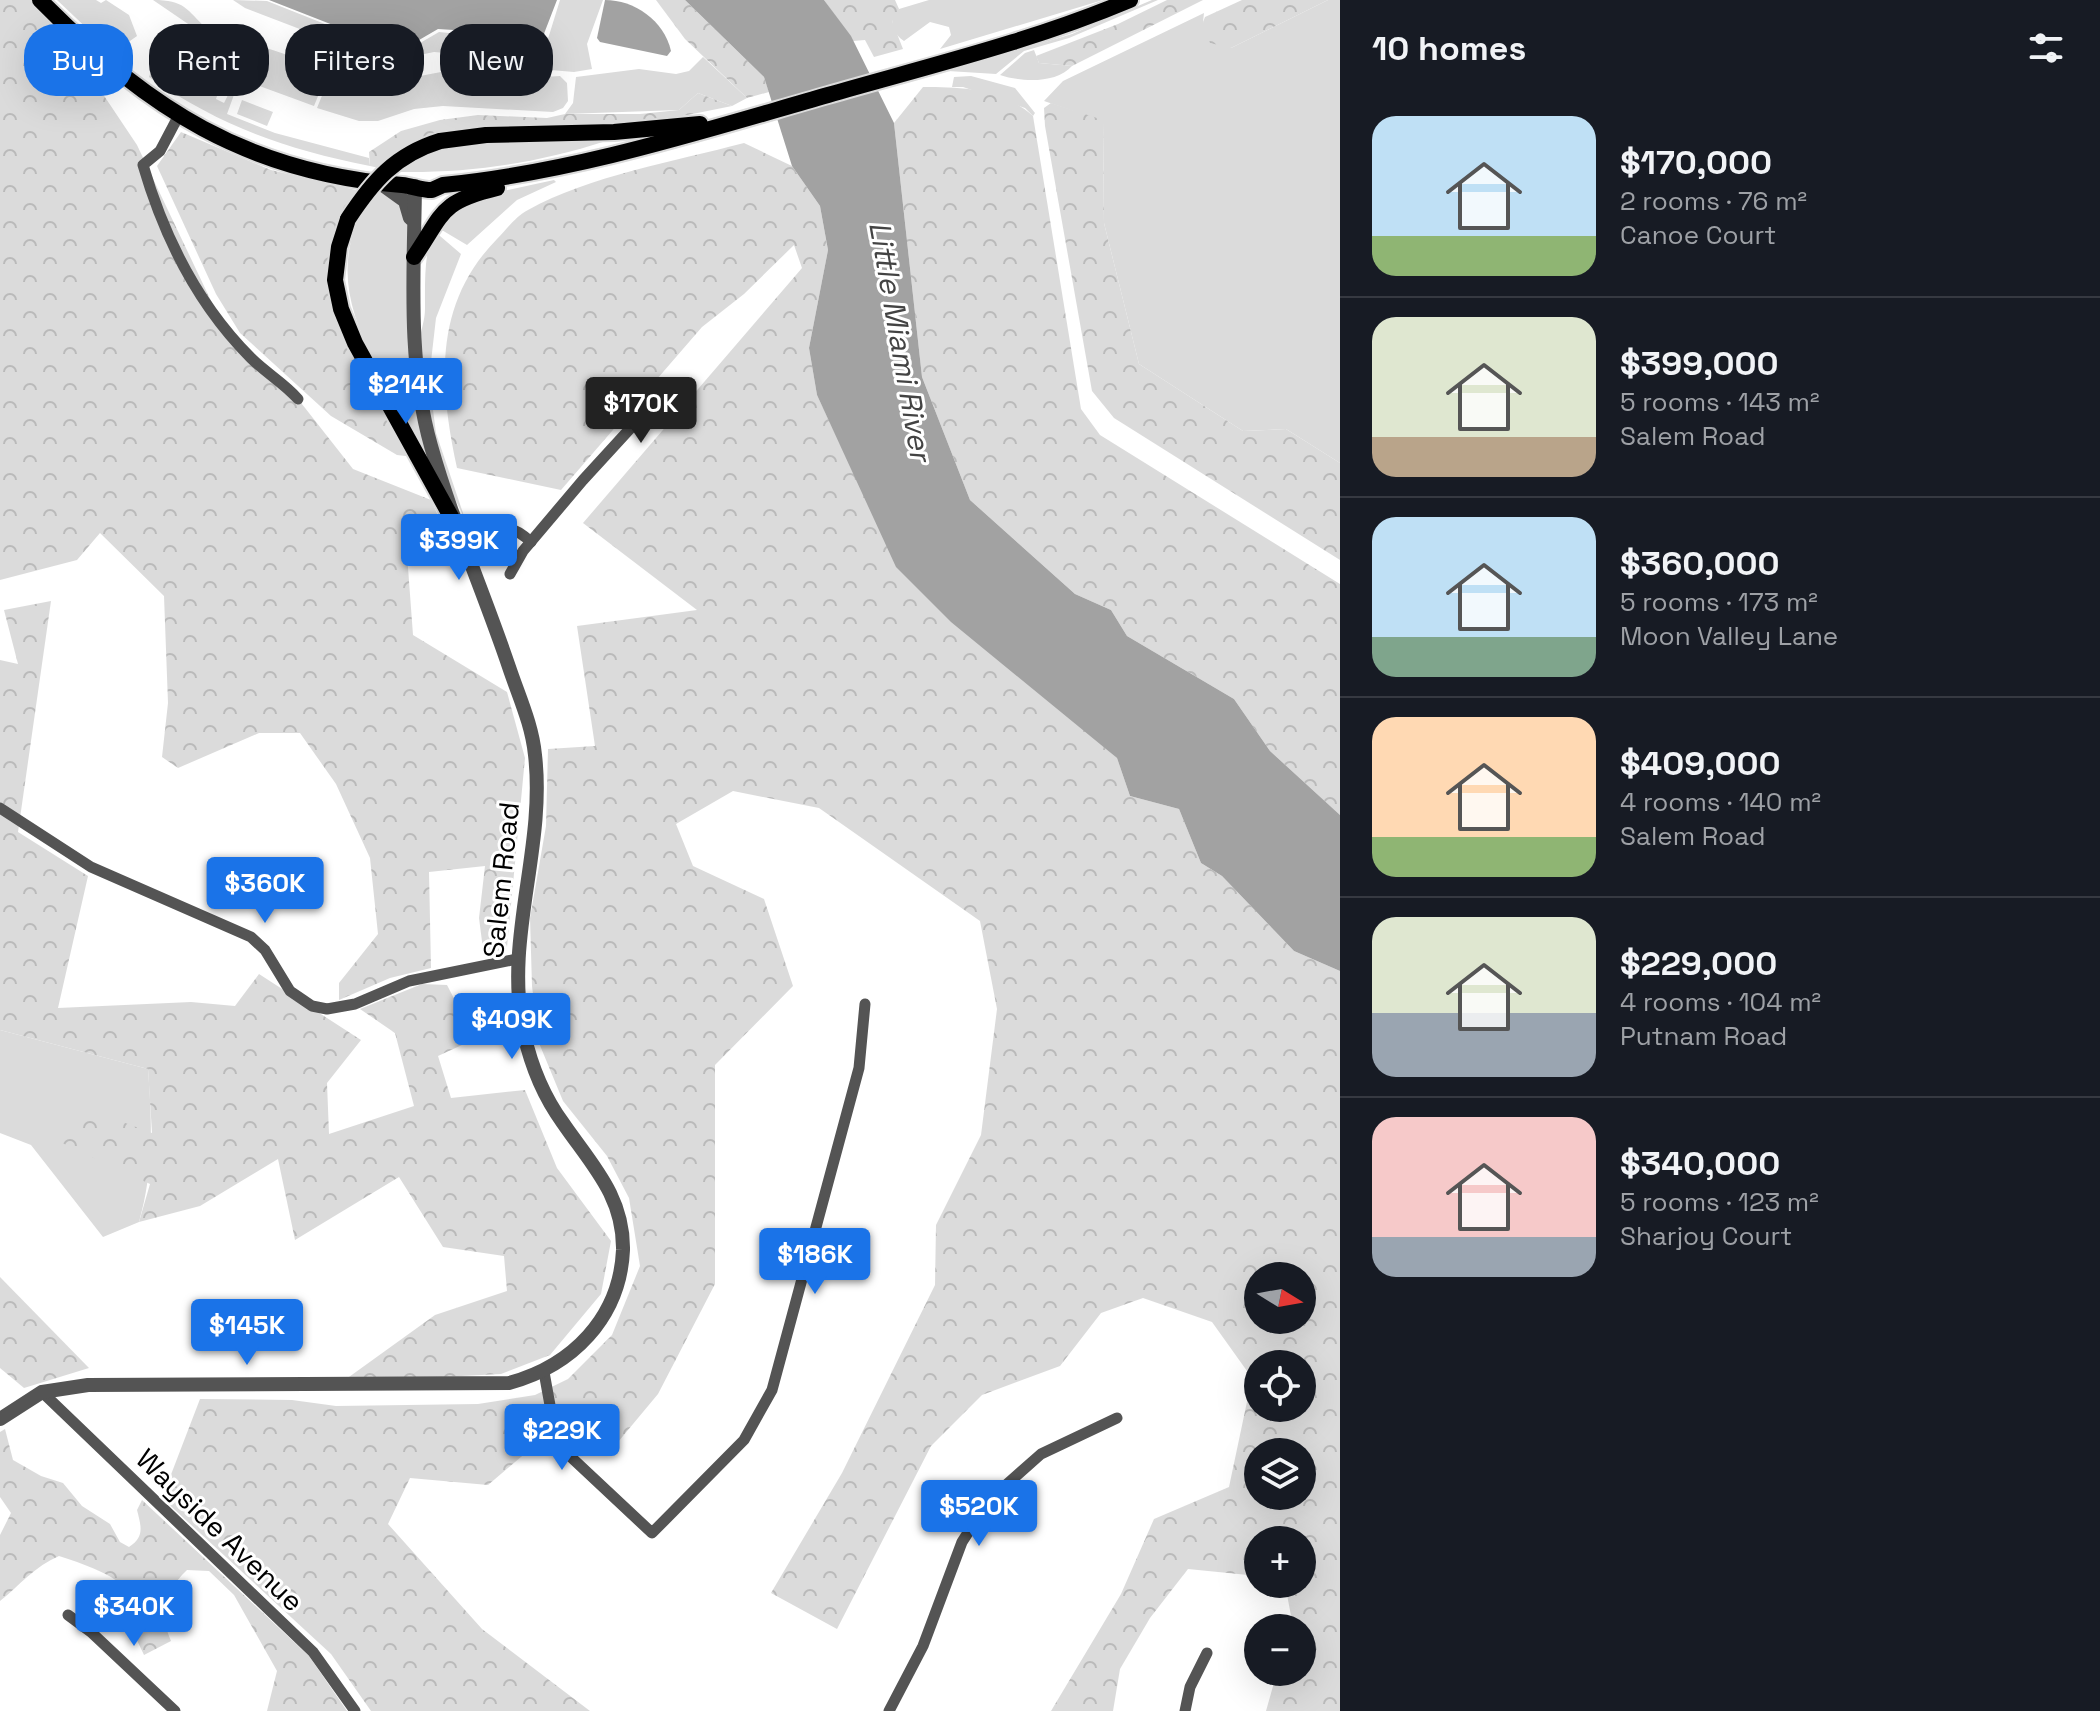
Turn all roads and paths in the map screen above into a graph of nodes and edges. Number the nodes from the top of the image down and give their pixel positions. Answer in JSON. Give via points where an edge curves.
{"nodes":[{"id":1,"x":40,"y":0,"type":"edge"},
{"id":2,"x":1130,"y":0,"type":"edge"},
{"id":3,"x":179,"y":115,"type":"junction"},
{"id":4,"x":725,"y":124,"type":"junction"},
{"id":5,"x":538,"y":174,"type":"junction"},
{"id":6,"x":380,"y":183,"type":"junction"},
{"id":7,"x":415,"y":186,"type":"junction"},
{"id":8,"x":414,"y":233,"type":"junction"},
{"id":9,"x":414,"y":257,"type":"junction"},
{"id":10,"x":671,"y":384,"type":"dead end"},
{"id":11,"x":298,"y":399,"type":"dead end"},
{"id":12,"x":460,"y":533,"type":"junction"},
{"id":13,"x":531,"y":542,"type":"junction"},
{"id":14,"x":510,"y":574,"type":"dead end"},
{"id":15,"x":0,"y":808,"type":"edge"},
{"id":16,"x":517,"y":959,"type":"junction"},
{"id":17,"x":865,"y":1004,"type":"dead end"},
{"id":18,"x":544,"y":1372,"type":"junction"},
{"id":19,"x":42,"y":1392,"type":"junction"},
{"id":20,"x":1117,"y":1418,"type":"dead end"},
{"id":21,"x":0,"y":1419,"type":"edge"},
{"id":22,"x":68,"y":1615,"type":"dead end"},
{"id":23,"x":1207,"y":1653,"type":"dead end"},
{"id":24,"x":175,"y":1711,"type":"edge"},
{"id":25,"x":355,"y":1711,"type":"edge"},
{"id":26,"x":889,"y":1711,"type":"edge"},
{"id":27,"x":1185,"y":1711,"type":"edge"}],
"edges":[{"from":1,"to":3,"type":"main road","via":[[129,83]]},
{"from":2,"to":4,"type":"main road","via":[[1056,29]]},
{"from":3,"to":6,"type":"main road","via":[[280,161]]},
{"from":3,"to":11,"type":"street","via":[[160,151],[143,165],[163,225],[222,325]]},
{"from":4,"to":5,"type":"main road"},
{"from":4,"to":12,"type":"main road","bridge":true,"via":[[440,141],[393,163],[348,219],[335,280],[341,309]]},
{"from":5,"to":7,"type":"main road","via":[[432,190]]},
{"from":5,"to":9,"type":"main road","via":[[454,203],[438,216]]},
{"from":6,"to":7,"type":"main road"},
{"from":6,"to":8,"type":"street","name":"Salem Road","via":[[405,201]]},
{"from":7,"to":8,"type":"street","name":"Salem Road"},
{"from":8,"to":9,"type":"street","name":"Salem Road"},
{"from":9,"to":12,"type":"street","name":"Salem Road","via":[[413,339],[422,407]]},
{"from":10,"to":13,"type":"street"},
{"from":12,"to":13,"type":"street","via":[[494,524],[514,529]]},
{"from":12,"to":16,"type":"street","name":"Salem Road","via":[[527,714],[535,755],[536,800]]},
{"from":13,"to":14,"type":"street"},
{"from":15,"to":16,"type":"street","via":[[91,867],[251,937],[290,991],[319,1008],[355,1004],[409,981]]},
{"from":16,"to":18,"type":"street","name":"Salem Road","via":[[521,1018],[534,1067],[562,1122],[607,1183],[622,1236],[619,1278],[604,1316],[585,1341]]},
{"from":17,"to":18,"type":"street","via":[[859,1068],[772,1390],[744,1440],[652,1533],[557,1444]]},
{"from":18,"to":19,"type":"street","name":"Salem Road","via":[[495,1385],[88,1385]]},
{"from":19,"to":21,"type":"street","name":"Salem Road"},
{"from":19,"to":25,"type":"street","name":"Wayside Avenue","via":[[313,1652]]},
{"from":20,"to":26,"type":"street","via":[[1041,1454],[989,1500],[962,1542],[923,1646]]},
{"from":22,"to":24,"type":"street"},
{"from":23,"to":27,"type":"street"}]}
